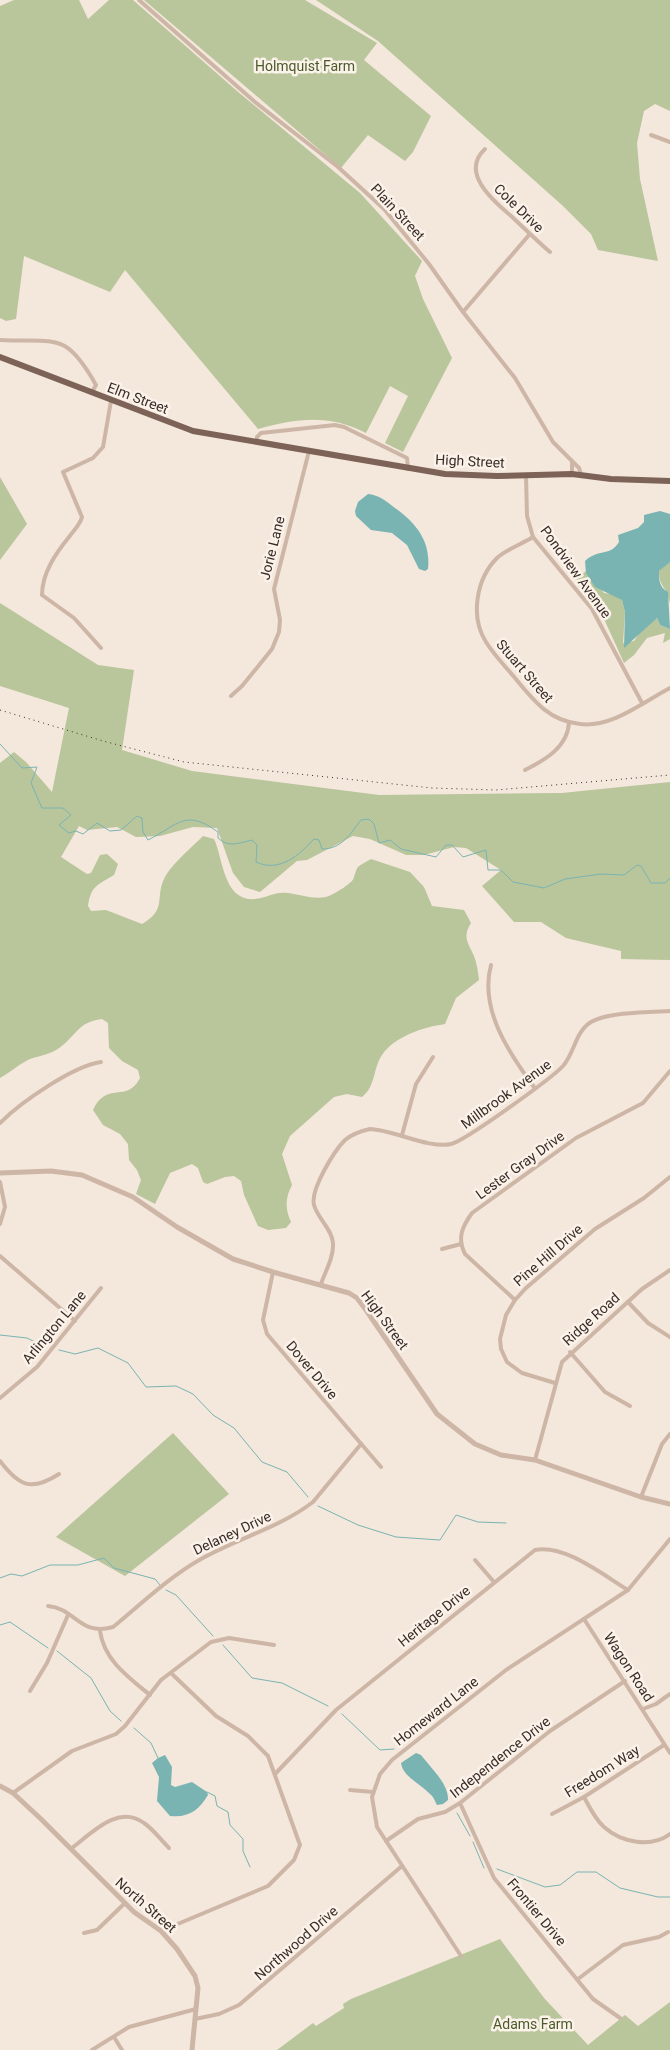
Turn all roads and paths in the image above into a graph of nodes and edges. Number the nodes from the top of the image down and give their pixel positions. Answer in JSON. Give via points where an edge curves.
{"nodes":[{"id":1,"x":139,"y":0,"type":"edge"},
{"id":2,"x":651,"y":135,"type":"dead end"},
{"id":3,"x":670,"y":142,"type":"edge"},
{"id":4,"x":485,"y":149,"type":"dead end"},
{"id":5,"x":529,"y":235,"type":"junction"},
{"id":6,"x":550,"y":252,"type":"dead end"},
{"id":7,"x":463,"y":312,"type":"junction"},
{"id":8,"x":0,"y":340,"type":"edge"},
{"id":9,"x":0,"y":357,"type":"edge"},
{"id":10,"x":96,"y":385,"type":"junction"},
{"id":11,"x":92,"y":393,"type":"junction"},
{"id":12,"x":108,"y":400,"type":"junction"},
{"id":13,"x":257,"y":442,"type":"junction"},
{"id":14,"x":271,"y":445,"type":"joint"},
{"id":15,"x":309,"y":451,"type":"junction"},
{"id":16,"x":572,"y":461,"type":"junction"},
{"id":17,"x":408,"y":469,"type":"junction"},
{"id":18,"x":572,"y":474,"type":"junction"},
{"id":19,"x":581,"y":474,"type":"junction"},
{"id":20,"x":526,"y":475,"type":"junction"},
{"id":21,"x":670,"y":481,"type":"edge"},
{"id":22,"x":533,"y":537,"type":"junction"},
{"id":23,"x":101,"y":648,"type":"dead end"},
{"id":24,"x":670,"y":688,"type":"edge"},
{"id":25,"x":231,"y":696,"type":"dead end"},
{"id":26,"x":642,"y":702,"type":"junction"},
{"id":27,"x":569,"y":722,"type":"junction"},
{"id":28,"x":524,"y":770,"type":"dead end"},
{"id":29,"x":491,"y":965,"type":"dead end"},
{"id":30,"x":670,"y":1011,"type":"edge"},
{"id":31,"x":433,"y":1057,"type":"dead end"},
{"id":32,"x":101,"y":1062,"type":"dead end"},
{"id":33,"x":670,"y":1071,"type":"edge"},
{"id":34,"x":534,"y":1087,"type":"junction"},
{"id":35,"x":0,"y":1124,"type":"edge"},
{"id":36,"x":402,"y":1135,"type":"junction"},
{"id":37,"x":0,"y":1173,"type":"edge"},
{"id":38,"x":670,"y":1178,"type":"edge"},
{"id":39,"x":0,"y":1182,"type":"edge"},
{"id":40,"x":0,"y":1224,"type":"edge"},
{"id":41,"x":461,"y":1244,"type":"junction"},
{"id":42,"x":442,"y":1249,"type":"dead end"},
{"id":43,"x":0,"y":1256,"type":"edge"},
{"id":44,"x":670,"y":1270,"type":"edge"},
{"id":45,"x":272,"y":1272,"type":"junction"},
{"id":46,"x":321,"y":1284,"type":"junction"},
{"id":47,"x":101,"y":1288,"type":"dead end"},
{"id":48,"x":515,"y":1300,"type":"junction"},
{"id":49,"x":628,"y":1302,"type":"junction"},
{"id":50,"x":75,"y":1321,"type":"junction"},
{"id":51,"x":670,"y":1337,"type":"edge"},
{"id":52,"x":570,"y":1352,"type":"junction"},
{"id":53,"x":555,"y":1383,"type":"junction"},
{"id":54,"x":0,"y":1398,"type":"edge"},
{"id":55,"x":630,"y":1406,"type":"dead end"},
{"id":56,"x":670,"y":1434,"type":"edge"},
{"id":57,"x":360,"y":1444,"type":"junction"},
{"id":58,"x":535,"y":1460,"type":"junction"},
{"id":59,"x":0,"y":1461,"type":"edge"},
{"id":60,"x":381,"y":1467,"type":"dead end"},
{"id":61,"x":59,"y":1474,"type":"dead end"},
{"id":62,"x":641,"y":1497,"type":"junction"},
{"id":63,"x":670,"y":1504,"type":"edge"},
{"id":64,"x":670,"y":1539,"type":"edge"},
{"id":65,"x":476,"y":1560,"type":"dead end"},
{"id":66,"x":494,"y":1582,"type":"junction"},
{"id":67,"x":628,"y":1590,"type":"junction"},
{"id":68,"x":48,"y":1606,"type":"dead end"},
{"id":69,"x":68,"y":1614,"type":"junction"},
{"id":70,"x":584,"y":1619,"type":"junction"},
{"id":71,"x":100,"y":1631,"type":"junction"},
{"id":72,"x":274,"y":1645,"type":"dead end"},
{"id":73,"x":172,"y":1674,"type":"junction"},
{"id":74,"x":625,"y":1681,"type":"junction"},
{"id":75,"x":30,"y":1691,"type":"dead end"},
{"id":76,"x":670,"y":1694,"type":"edge"},
{"id":77,"x":150,"y":1695,"type":"junction"},
{"id":78,"x":643,"y":1710,"type":"junction"},
{"id":79,"x":664,"y":1745,"type":"junction"},
{"id":80,"x":670,"y":1753,"type":"edge"},
{"id":81,"x":275,"y":1774,"type":"junction"},
{"id":82,"x":0,"y":1786,"type":"edge"},
{"id":83,"x":350,"y":1790,"type":"dead end"},
{"id":84,"x":374,"y":1792,"type":"junction"},
{"id":85,"x":13,"y":1793,"type":"junction"},
{"id":86,"x":584,"y":1798,"type":"junction"},
{"id":87,"x":460,"y":1804,"type":"junction"},
{"id":88,"x":552,"y":1814,"type":"dead end"},
{"id":89,"x":670,"y":1834,"type":"edge"},
{"id":90,"x":386,"y":1841,"type":"junction"},
{"id":91,"x":72,"y":1848,"type":"junction"},
{"id":92,"x":169,"y":1848,"type":"dead end"},
{"id":93,"x":402,"y":1866,"type":"junction"},
{"id":94,"x":125,"y":1903,"type":"junction"},
{"id":95,"x":161,"y":1931,"type":"junction"},
{"id":96,"x":84,"y":1932,"type":"dead end"},
{"id":97,"x":668,"y":1932,"type":"dead end"},
{"id":98,"x":461,"y":1956,"type":"dead end"},
{"id":99,"x":578,"y":1979,"type":"junction"},
{"id":100,"x":196,"y":2008,"type":"junction"},
{"id":101,"x":620,"y":2018,"type":"dead end"},
{"id":102,"x":194,"y":2019,"type":"junction"},
{"id":103,"x":114,"y":2037,"type":"junction"},
{"id":104,"x":92,"y":2050,"type":"edge"},
{"id":105,"x":122,"y":2050,"type":"edge"},
{"id":106,"x":192,"y":2050,"type":"edge"}],
"edges":[{"from":1,"to":7,"type":"street","name":"Plain Street","via":[[384,209]]},
{"from":2,"to":3,"type":"street"},
{"from":4,"to":5,"type":"street","name":"Cole Drive","via":[[477,164],[481,186]]},
{"from":5,"to":6,"type":"street","name":"Cole Drive"},
{"from":5,"to":7,"type":"street"},
{"from":7,"to":16,"type":"street","name":"Plain Street","via":[[515,378],[552,442]]},
{"from":8,"to":10,"type":"street","via":[[42,340],[68,346],[83,362]]},
{"from":9,"to":11,"type":"main road","name":"Elm Street"},
{"from":10,"to":11,"type":"street"},
{"from":10,"to":12,"type":"street"},
{"from":11,"to":12,"type":"main road","name":"Elm Street"},
{"from":12,"to":13,"type":"main road","name":"Elm Street","via":[[193,431]]},
{"from":12,"to":23,"type":"street","via":[[103,447],[93,458],[63,472],[82,517],[53,559],[42,589],[42,595],[74,618]]},
{"from":13,"to":14,"type":"main road","name":"Elm Street"},
{"from":13,"to":17,"type":"street","via":[[261,433],[335,425],[407,458]]},
{"from":14,"to":15,"type":"main road","name":"High Street"},
{"from":15,"to":17,"type":"main road","name":"High Street"},
{"from":15,"to":25,"type":"street","name":"Jorie Lane","via":[[274,588],[279,632],[272,649]]},
{"from":16,"to":18,"type":"street"},
{"from":16,"to":19,"type":"street","name":"Plain Street"},
{"from":17,"to":20,"type":"main road","name":"High Street","via":[[461,476]]},
{"from":18,"to":19,"type":"main road","name":"High Street"},
{"from":18,"to":20,"type":"main road","name":"High Street"},
{"from":19,"to":21,"type":"main road","name":"High Street","via":[[611,479]]},
{"from":20,"to":22,"type":"street","name":"Pondview Avenue","via":[[527,516]]},
{"from":22,"to":26,"type":"street","name":"Pondview Avenue","via":[[588,603]]},
{"from":22,"to":27,"type":"street","name":"Stuart Street","via":[[498,557],[485,574],[477,599],[479,621],[485,641],[536,704],[549,715]]},
{"from":24,"to":26,"type":"street","name":"Stuart Street"},
{"from":26,"to":27,"type":"street","name":"Stuart Street","via":[[609,721]]},
{"from":27,"to":28,"type":"street","via":[[568,735],[561,745],[545,759]]},
{"from":29,"to":34,"type":"street","via":[[487,982],[500,1035]]},
{"from":30,"to":34,"type":"street","name":"Millbrook Avenue","via":[[606,1017],[592,1022],[581,1031],[564,1065]]},
{"from":31,"to":36,"type":"street","via":[[416,1084]]},
{"from":32,"to":35,"type":"street","via":[[77,1070],[20,1106]]},
{"from":33,"to":41,"type":"street","name":"Lester Gray Drive","via":[[643,1103],[576,1138],[472,1213],[461,1231]]},
{"from":34,"to":36,"type":"street","name":"Millbrook Avenue","via":[[453,1144],[436,1144]]},
{"from":36,"to":46,"type":"street","name":"Millbrook Avenue","via":[[370,1129],[353,1134],[341,1145],[316,1187],[313,1204],[333,1243]]},
{"from":37,"to":45,"type":"street","name":"High Street","via":[[52,1171],[82,1175],[134,1197],[223,1254]]},
{"from":38,"to":48,"type":"street","name":"Pine Hill Drive","via":[[604,1222]]},
{"from":39,"to":40,"type":"street","via":[[5,1207]]},
{"from":41,"to":42,"type":"street"},
{"from":41,"to":48,"type":"street","via":[[471,1260]]},
{"from":43,"to":50,"type":"street"},
{"from":44,"to":49,"type":"street","name":"Ridge Road","via":[[642,1288]]},
{"from":45,"to":46,"type":"street","name":"High Street"},
{"from":45,"to":57,"type":"street","name":"Dover Drive","via":[[263,1320],[267,1334]]},
{"from":46,"to":58,"type":"street","name":"High Street","via":[[349,1292],[357,1298],[430,1407],[444,1421],[484,1448],[501,1455]]},
{"from":47,"to":50,"type":"street","name":"Arlington Lane"},
{"from":48,"to":53,"type":"street","name":"Pine Hill Drive","via":[[501,1331],[503,1356],[522,1373]]},
{"from":49,"to":51,"type":"street","via":[[648,1323]]},
{"from":49,"to":52,"type":"street","name":"Ridge Road"},
{"from":50,"to":54,"type":"street","name":"Arlington Lane","via":[[37,1367]]},
{"from":52,"to":53,"type":"street","name":"Ridge Road","via":[[562,1362]]},
{"from":52,"to":55,"type":"street","via":[[606,1392]]},
{"from":53,"to":58,"type":"street","name":"Ridge Road"},
{"from":56,"to":62,"type":"street","via":[[658,1451]]},
{"from":57,"to":60,"type":"street","name":"Dover Drive"},
{"from":57,"to":71,"type":"street","name":"Delaney Drive","via":[[303,1510],[190,1566],[113,1627]]},
{"from":58,"to":62,"type":"street","name":"High Street"},
{"from":59,"to":61,"type":"street","via":[[12,1476],[27,1484],[45,1482]]},
{"from":62,"to":63,"type":"street","name":"High Street"},
{"from":64,"to":67,"type":"street","name":"Homeward Lane"},
{"from":65,"to":66,"type":"street"},
{"from":66,"to":67,"type":"street","name":"Heritage Drive","via":[[535,1550],[550,1548]]},
{"from":66,"to":81,"type":"street","name":"Heritage Drive","via":[[336,1710]]},
{"from":67,"to":70,"type":"street","name":"Homeward Lane"},
{"from":68,"to":69,"type":"street"},
{"from":69,"to":71,"type":"street"},
{"from":69,"to":75,"type":"street","via":[[47,1664]]},
{"from":70,"to":74,"type":"street","name":"Wagon Road"},
{"from":70,"to":84,"type":"street","name":"Homeward Lane","via":[[506,1670],[392,1760],[380,1774]]},
{"from":71,"to":77,"type":"street","via":[[108,1656]]},
{"from":72,"to":73,"type":"street","via":[[248,1640],[211,1642]]},
{"from":73,"to":77,"type":"street","via":[[161,1680]]},
{"from":73,"to":81,"type":"street","via":[[216,1716],[261,1746]]},
{"from":74,"to":78,"type":"street","name":"Wagon Road"},
{"from":74,"to":87,"type":"street","name":"Independence Drive","via":[[550,1731]]},
{"from":76,"to":78,"type":"street"},
{"from":77,"to":85,"type":"street","via":[[116,1734],[72,1751]]},
{"from":78,"to":79,"type":"street","name":"Wagon Road"},
{"from":79,"to":80,"type":"street","name":"Wagon Road"},
{"from":79,"to":86,"type":"street","name":"Freedom Way"},
{"from":81,"to":95,"type":"street","via":[[300,1841],[294,1860],[268,1886]]},
{"from":82,"to":85,"type":"street","name":"North Street"},
{"from":83,"to":84,"type":"street"},
{"from":84,"to":90,"type":"street","name":"Homeward Lane","via":[[374,1817]]},
{"from":85,"to":91,"type":"street","name":"North Street"},
{"from":86,"to":88,"type":"street","name":"Freedom Way"},
{"from":86,"to":89,"type":"street","via":[[603,1826],[619,1836],[647,1843]]},
{"from":87,"to":90,"type":"street","name":"Independence Drive","via":[[418,1819]]},
{"from":87,"to":99,"type":"street","name":"Frontier Drive","via":[[494,1878]]},
{"from":90,"to":93,"type":"street","name":"Homeward Lane"},
{"from":91,"to":92,"type":"street","via":[[105,1823],[130,1816],[144,1823]]},
{"from":91,"to":94,"type":"street","name":"North Street"},
{"from":93,"to":98,"type":"street","name":"Homeward Lane"},
{"from":93,"to":102,"type":"street","name":"Northwood Drive","via":[[239,2005],[219,2014]]},
{"from":94,"to":95,"type":"street","name":"North Street"},
{"from":94,"to":96,"type":"street","via":[[97,1930]]},
{"from":95,"to":100,"type":"street","name":"North Street","via":[[195,1976],[198,1988]]},
{"from":97,"to":99,"type":"street","via":[[659,1937],[623,1944]]},
{"from":99,"to":101,"type":"street","name":"Frontier Drive","via":[[593,1999]]},
{"from":100,"to":102,"type":"street","name":"North Street"},
{"from":100,"to":103,"type":"street","via":[[136,2024]]},
{"from":102,"to":106,"type":"street","name":"North Street"},
{"from":103,"to":104,"type":"street"},
{"from":103,"to":105,"type":"street"}]}
